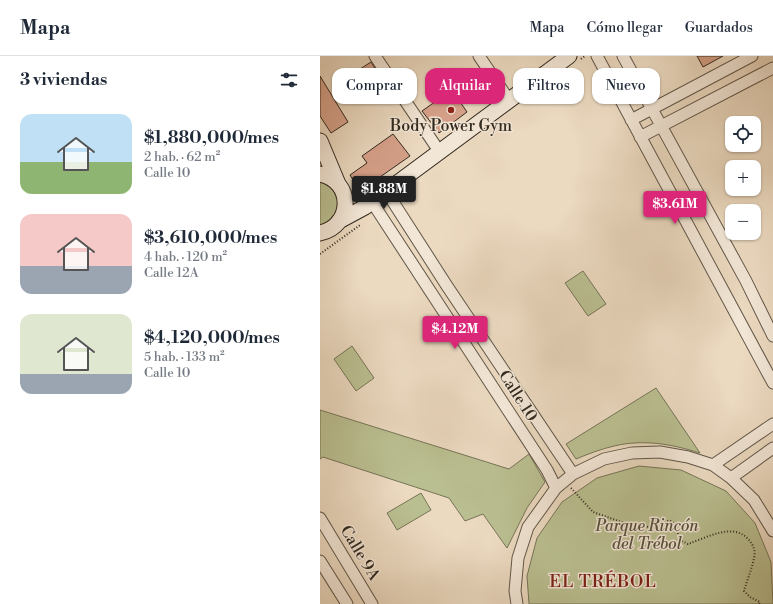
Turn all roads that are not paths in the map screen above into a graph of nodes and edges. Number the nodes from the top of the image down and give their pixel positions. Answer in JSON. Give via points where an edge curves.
{"nodes":[{"id":1,"x":375,"y":56,"type":"edge"},
{"id":2,"x":479,"y":56,"type":"edge"},
{"id":3,"x":569,"y":56,"type":"edge"},
{"id":4,"x":598,"y":56,"type":"edge"},
{"id":5,"x":623,"y":56,"type":"edge"},
{"id":6,"x":752,"y":56,"type":"edge"},
{"id":7,"x":773,"y":68,"type":"edge"},
{"id":8,"x":509,"y":100,"type":"junction"},
{"id":9,"x":651,"y":109,"type":"junction"},
{"id":10,"x":631,"y":120,"type":"junction"},
{"id":11,"x":660,"y":126,"type":"junction"},
{"id":12,"x":640,"y":137,"type":"junction"},
{"id":13,"x":320,"y":141,"type":"edge"},
{"id":14,"x":439,"y":151,"type":"junction"},
{"id":15,"x":320,"y":174,"type":"edge"},
{"id":16,"x":338,"y":184,"type":"junction"},
{"id":17,"x":386,"y":191,"type":"junction"},
{"id":18,"x":345,"y":200,"type":"junction"},
{"id":19,"x":368,"y":204,"type":"junction"},
{"id":20,"x":327,"y":230,"type":"edge"},
{"id":21,"x":773,"y":336,"type":"edge"},
{"id":22,"x":773,"y":382,"type":"edge"},
{"id":23,"x":773,"y":424,"type":"edge"},
{"id":24,"x":773,"y":448,"type":"edge"},
{"id":25,"x":713,"y":465,"type":"junction"},
{"id":26,"x":569,"y":478,"type":"junction"},
{"id":27,"x":731,"y":478,"type":"junction"},
{"id":28,"x":556,"y":488,"type":"junction"},
{"id":29,"x":320,"y":518,"type":"edge"},
{"id":30,"x":773,"y":531,"type":"edge"},
{"id":31,"x":320,"y":561,"type":"edge"},
{"id":32,"x":346,"y":604,"type":"edge"},
{"id":33,"x":372,"y":604,"type":"edge"},
{"id":34,"x":517,"y":604,"type":"edge"}],
"edges":[{"from":1,"to":14,"type":"street"},
{"from":2,"to":8,"type":"street"},
{"from":3,"to":8,"type":"main road"},
{"from":4,"to":10,"type":"street"},
{"from":5,"to":9,"type":"street"},
{"from":6,"to":9,"type":"street"},
{"from":7,"to":11,"type":"street"},
{"from":8,"to":14,"type":"main road"},
{"from":9,"to":10,"type":"street"},
{"from":9,"to":11,"type":"street"},
{"from":10,"to":12,"type":"street"},
{"from":11,"to":12,"type":"street"},
{"from":11,"to":21,"type":"street","via":[[746,281]]},
{"from":12,"to":22,"type":"street"},
{"from":13,"to":16,"type":"main road"},
{"from":14,"to":17,"type":"main road"},
{"from":15,"to":16,"type":"main road"},
{"from":16,"to":18,"type":"main road"},
{"from":17,"to":19,"type":"main road"},
{"from":17,"to":26,"type":"street","name":"Calle 10"},
{"from":18,"to":19,"type":"main road","via":[[352,205]]},
{"from":18,"to":20,"type":"main road","via":[[344,211]]},
{"from":19,"to":20,"type":"main road"},
{"from":19,"to":28,"type":"street","name":"Calle 10","via":[[547,470]]},
{"from":23,"to":25,"type":"street"},
{"from":24,"to":27,"type":"street"},
{"from":25,"to":26,"type":"street","via":[[660,452],[632,453],[604,459]]},
{"from":25,"to":27,"type":"street"},
{"from":26,"to":28,"type":"street"},
{"from":27,"to":30,"type":"street","via":[[754,500]]},
{"from":28,"to":34,"type":"street","via":[[528,527],[518,558],[515,591]]},
{"from":29,"to":33,"type":"street","name":"Calle 9A"},
{"from":31,"to":32,"type":"street"}]}
